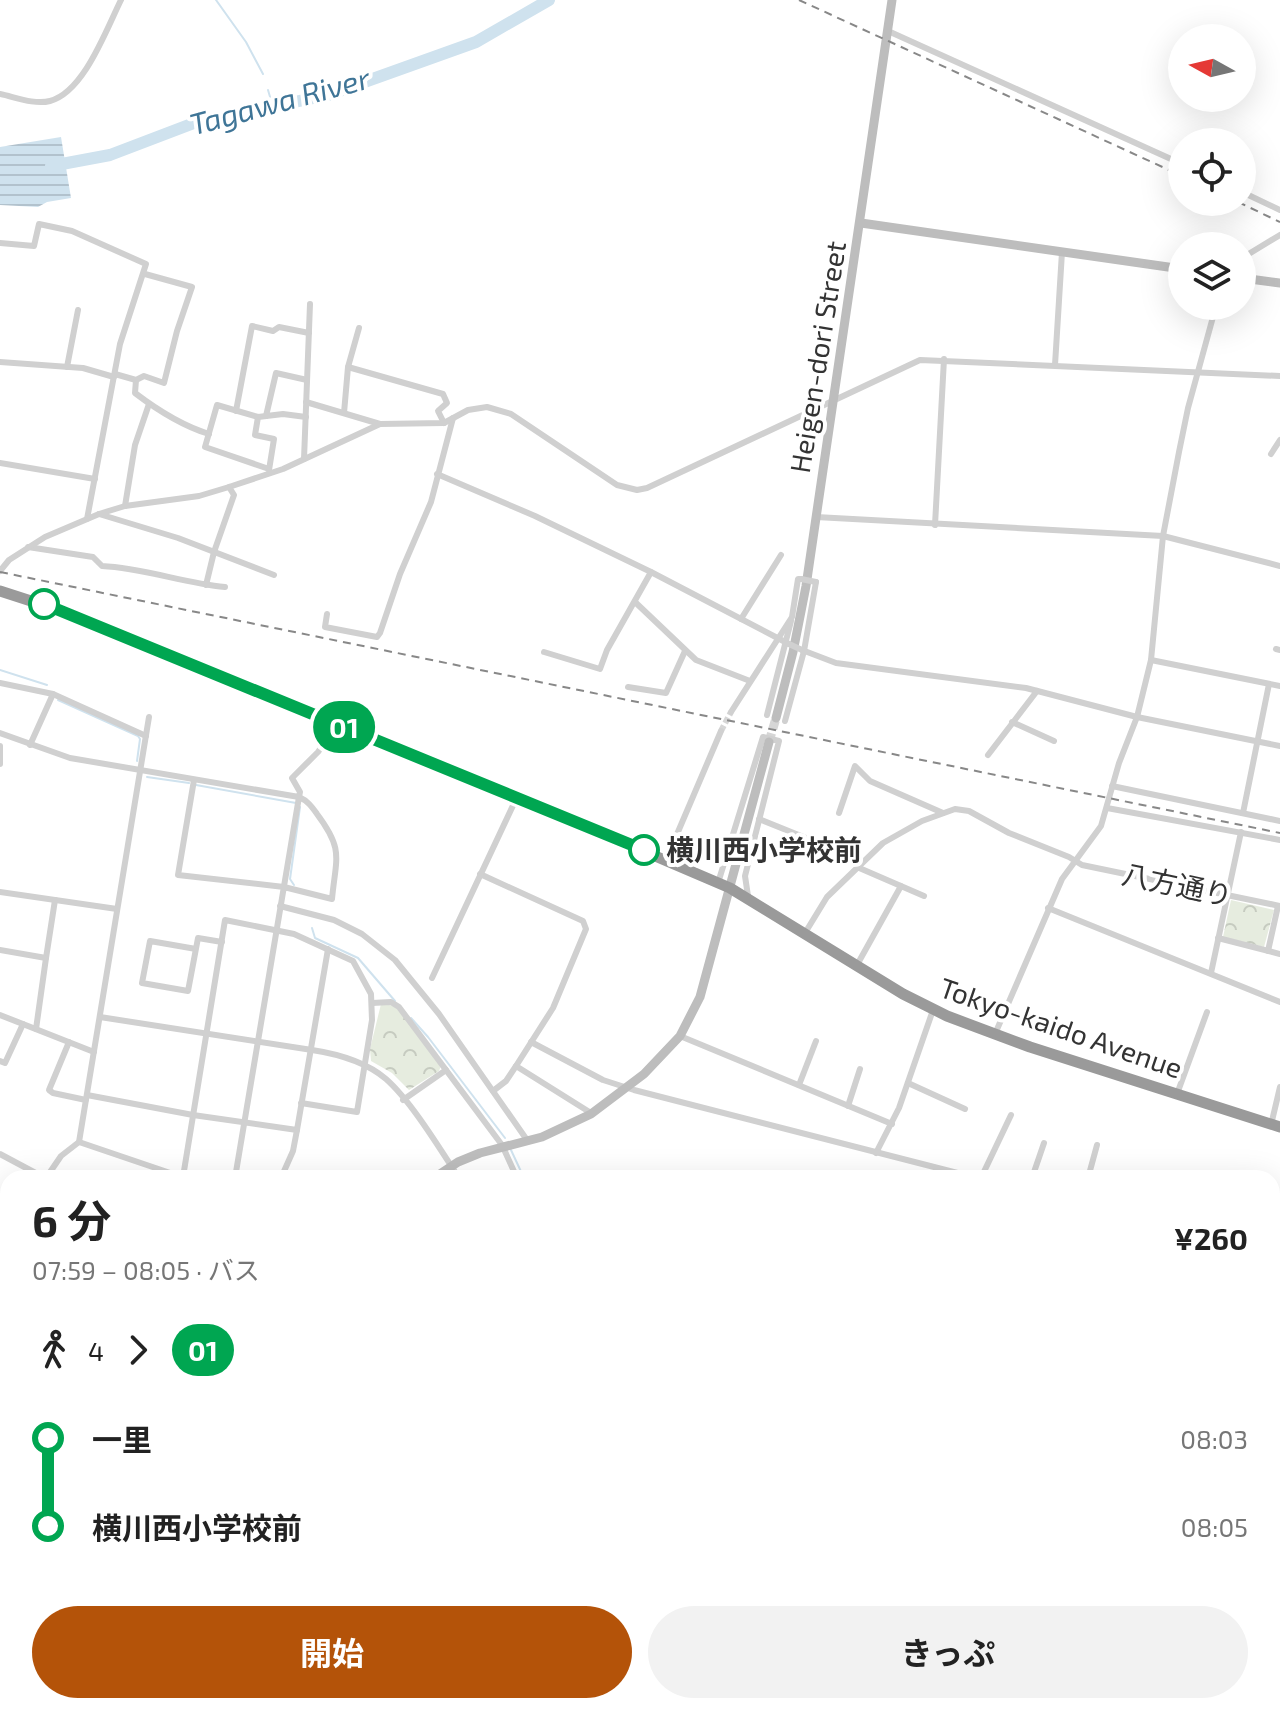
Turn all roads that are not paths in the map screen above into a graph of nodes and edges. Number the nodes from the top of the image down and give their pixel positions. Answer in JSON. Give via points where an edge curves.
{"nodes":[{"id":1,"x":121,"y":0,"type":"edge"},
{"id":2,"x":892,"y":0,"type":"edge"},
{"id":3,"x":888,"y":31,"type":"junction"},
{"id":4,"x":0,"y":94,"type":"edge"},
{"id":5,"x":1168,"y":158,"type":"edge"},
{"id":6,"x":1256,"y":199,"type":"edge"},
{"id":7,"x":1280,"y":210,"type":"edge"},
{"id":8,"x":861,"y":223,"type":"junction"},
{"id":9,"x":1280,"y":235,"type":"edge"},
{"id":10,"x":0,"y":243,"type":"edge"},
{"id":11,"x":1256,"y":250,"type":"edge"},
{"id":12,"x":1062,"y":252,"type":"junction"},
{"id":13,"x":1168,"y":267,"type":"edge"},
{"id":14,"x":145,"y":274,"type":"junction"},
{"id":15,"x":1256,"y":280,"type":"edge"},
{"id":16,"x":1280,"y":283,"type":"edge"},
{"id":17,"x":310,"y":304,"type":"dead end"},
{"id":18,"x":78,"y":310,"type":"dead end"},
{"id":19,"x":1212,"y":320,"type":"edge"},
{"id":20,"x":359,"y":328,"type":"dead end"},
{"id":21,"x":309,"y":333,"type":"junction"},
{"id":22,"x":944,"y":359,"type":"junction"},
{"id":23,"x":0,"y":362,"type":"edge"},
{"id":24,"x":1055,"y":365,"type":"junction"},
{"id":25,"x":67,"y":367,"type":"junction"},
{"id":26,"x":348,"y":367,"type":"junction"},
{"id":27,"x":1197,"y":373,"type":"junction"},
{"id":28,"x":114,"y":376,"type":"junction"},
{"id":29,"x":1280,"y":376,"type":"edge"},
{"id":30,"x":136,"y":380,"type":"junction"},
{"id":31,"x":307,"y":380,"type":"junction"},
{"id":32,"x":833,"y":398,"type":"junction"},
{"id":33,"x":306,"y":402,"type":"junction"},
{"id":34,"x":149,"y":404,"type":"junction"},
{"id":35,"x":236,"y":411,"type":"junction"},
{"id":36,"x":344,"y":413,"type":"junction"},
{"id":37,"x":262,"y":416,"type":"junction"},
{"id":38,"x":306,"y":417,"type":"junction"},
{"id":39,"x":453,"y":418,"type":"junction"},
{"id":40,"x":444,"y":423,"type":"junction"},
{"id":41,"x":380,"y":424,"type":"junction"},
{"id":42,"x":209,"y":434,"type":"junction"},
{"id":43,"x":1280,"y":440,"type":"edge"},
{"id":44,"x":1271,"y":454,"type":"dead end"},
{"id":45,"x":304,"y":459,"type":"junction"},
{"id":46,"x":0,"y":463,"type":"edge"},
{"id":47,"x":269,"y":471,"type":"junction"},
{"id":48,"x":437,"y":474,"type":"junction"},
{"id":49,"x":95,"y":479,"type":"junction"},
{"id":50,"x":229,"y":487,"type":"junction"},
{"id":51,"x":125,"y":506,"type":"junction"},
{"id":52,"x":99,"y":514,"type":"junction"},
{"id":53,"x":816,"y":517,"type":"junction"},
{"id":54,"x":87,"y":519,"type":"junction"},
{"id":55,"x":935,"y":525,"type":"junction"},
{"id":56,"x":1163,"y":536,"type":"junction"},
{"id":57,"x":28,"y":547,"type":"junction"},
{"id":58,"x":214,"y":552,"type":"junction"},
{"id":59,"x":781,"y":555,"type":"dead end"},
{"id":60,"x":0,"y":558,"type":"edge"},
{"id":61,"x":9,"y":560,"type":"junction"},
{"id":62,"x":1280,"y":566,"type":"edge"},
{"id":63,"x":0,"y":571,"type":"edge"},
{"id":64,"x":651,"y":572,"type":"junction"},
{"id":65,"x":274,"y":575,"type":"dead end"},
{"id":66,"x":206,"y":585,"type":"junction"},
{"id":67,"x":225,"y":587,"type":"dead end"},
{"id":68,"x":0,"y":591,"type":"edge"},
{"id":69,"x":635,"y":602,"type":"junction"},
{"id":70,"x":327,"y":614,"type":"dead end"},
{"id":71,"x":792,"y":617,"type":"junction"},
{"id":72,"x":741,"y":619,"type":"junction"},
{"id":73,"x":777,"y":638,"type":"junction"},
{"id":74,"x":788,"y":644,"type":"junction"},
{"id":75,"x":685,"y":651,"type":"junction"},
{"id":76,"x":803,"y":651,"type":"junction"},
{"id":77,"x":544,"y":652,"type":"dead end"},
{"id":78,"x":1151,"y":660,"type":"junction"},
{"id":79,"x":750,"y":681,"type":"junction"},
{"id":80,"x":0,"y":683,"type":"edge"},
{"id":81,"x":1269,"y":684,"type":"junction"},
{"id":82,"x":1280,"y":686,"type":"edge"},
{"id":83,"x":628,"y":687,"type":"dead end"},
{"id":84,"x":1037,"y":691,"type":"junction"},
{"id":85,"x":53,"y":694,"type":"junction"},
{"id":86,"x":731,"y":712,"type":"tunnel mouth"},
{"id":87,"x":149,"y":717,"type":"dead end"},
{"id":88,"x":1137,"y":717,"type":"junction"},
{"id":89,"x":776,"y":718,"type":"junction"},
{"id":90,"x":1012,"y":722,"type":"junction"},
{"id":91,"x":338,"y":724,"type":"junction"},
{"id":92,"x":721,"y":731,"type":"tunnel mouth"},
{"id":93,"x":0,"y":733,"type":"edge"},
{"id":94,"x":146,"y":736,"type":"junction"},
{"id":95,"x":1054,"y":741,"type":"dead end"},
{"id":96,"x":769,"y":742,"type":"tunnel mouth"},
{"id":97,"x":1257,"y":742,"type":"junction"},
{"id":98,"x":30,"y":745,"type":"junction"},
{"id":99,"x":0,"y":746,"type":"edge"},
{"id":100,"x":1280,"y":746,"type":"edge"},
{"id":101,"x":988,"y":755,"type":"dead end"},
{"id":102,"x":0,"y":764,"type":"edge"},
{"id":103,"x":140,"y":771,"type":"junction"},
{"id":104,"x":194,"y":780,"type":"junction"},
{"id":105,"x":1112,"y":786,"type":"junction"},
{"id":106,"x":299,"y":797,"type":"junction"},
{"id":107,"x":517,"y":797,"type":"junction"},
{"id":108,"x":1107,"y":808,"type":"junction"},
{"id":109,"x":839,"y":813,"type":"dead end"},
{"id":110,"x":943,"y":813,"type":"junction"},
{"id":111,"x":1243,"y":813,"type":"junction"},
{"id":112,"x":759,"y":819,"type":"junction"},
{"id":113,"x":1280,"y":821,"type":"edge"},
{"id":114,"x":1241,"y":832,"type":"junction"},
{"id":115,"x":1280,"y":840,"type":"edge"},
{"id":116,"x":816,"y":842,"type":"dead end"},
{"id":117,"x":666,"y":860,"type":"junction"},
{"id":118,"x":1074,"y":861,"type":"junction"},
{"id":119,"x":857,"y":867,"type":"junction"},
{"id":120,"x":480,"y":874,"type":"junction"},
{"id":121,"x":718,"y":883,"type":"junction"},
{"id":122,"x":901,"y":886,"type":"junction"},
{"id":123,"x":284,"y":887,"type":"junction"},
{"id":124,"x":730,"y":888,"type":"junction"},
{"id":125,"x":0,"y":892,"type":"edge"},
{"id":126,"x":1227,"y":895,"type":"junction"},
{"id":127,"x":924,"y":896,"type":"dead end"},
{"id":128,"x":748,"y":898,"type":"junction"},
{"id":129,"x":55,"y":900,"type":"junction"},
{"id":130,"x":280,"y":906,"type":"junction"},
{"id":131,"x":1279,"y":906,"type":"edge"},
{"id":132,"x":1048,"y":908,"type":"junction"},
{"id":133,"x":117,"y":909,"type":"junction"},
{"id":134,"x":277,"y":929,"type":"junction"},
{"id":135,"x":805,"y":933,"type":"junction"},
{"id":136,"x":1218,"y":938,"type":"junction"},
{"id":137,"x":222,"y":942,"type":"junction"},
{"id":138,"x":196,"y":949,"type":"junction"},
{"id":139,"x":328,"y":949,"type":"junction"},
{"id":140,"x":0,"y":950,"type":"edge"},
{"id":141,"x":1268,"y":951,"type":"junction"},
{"id":142,"x":1280,"y":954,"type":"edge"},
{"id":143,"x":46,"y":958,"type":"junction"},
{"id":144,"x":857,"y":965,"type":"junction"},
{"id":145,"x":1211,"y":973,"type":"junction"},
{"id":146,"x":432,"y":978,"type":"dead end"},
{"id":147,"x":1280,"y":1002,"type":"edge"},
{"id":148,"x":372,"y":1003,"type":"junction"},
{"id":149,"x":933,"y":1010,"type":"junction"},
{"id":150,"x":1207,"y":1012,"type":"dead end"},
{"id":151,"x":0,"y":1015,"type":"edge"},
{"id":152,"x":100,"y":1017,"type":"junction"},
{"id":153,"x":23,"y":1024,"type":"junction"},
{"id":154,"x":36,"y":1029,"type":"junction"},
{"id":155,"x":206,"y":1033,"type":"junction"},
{"id":156,"x":995,"y":1034,"type":"junction"},
{"id":157,"x":680,"y":1036,"type":"junction"},
{"id":158,"x":258,"y":1041,"type":"junction"},
{"id":159,"x":816,"y":1041,"type":"dead end"},
{"id":160,"x":69,"y":1042,"type":"junction"},
{"id":161,"x":531,"y":1042,"type":"junction"},
{"id":162,"x":312,"y":1050,"type":"junction"},
{"id":163,"x":94,"y":1052,"type":"junction"},
{"id":164,"x":0,"y":1061,"type":"edge"},
{"id":165,"x":363,"y":1065,"type":"junction"},
{"id":166,"x":516,"y":1066,"type":"junction"},
{"id":167,"x":860,"y":1069,"type":"dead end"},
{"id":168,"x":446,"y":1070,"type":"junction"},
{"id":169,"x":908,"y":1083,"type":"junction"},
{"id":170,"x":799,"y":1085,"type":"junction"},
{"id":171,"x":625,"y":1087,"type":"junction"},
{"id":172,"x":1280,"y":1087,"type":"edge"},
{"id":173,"x":493,"y":1091,"type":"junction"},
{"id":174,"x":1177,"y":1094,"type":"junction"},
{"id":175,"x":86,"y":1097,"type":"junction"},
{"id":176,"x":403,"y":1100,"type":"junction"},
{"id":177,"x":301,"y":1103,"type":"junction"},
{"id":178,"x":848,"y":1106,"type":"junction"},
{"id":179,"x":965,"y":1109,"type":"dead end"},
{"id":180,"x":591,"y":1114,"type":"junction"},
{"id":181,"x":193,"y":1115,"type":"junction"},
{"id":182,"x":1011,"y":1115,"type":"dead end"},
{"id":183,"x":244,"y":1123,"type":"junction"},
{"id":184,"x":892,"y":1124,"type":"junction"},
{"id":185,"x":1276,"y":1126,"type":"edge"},
{"id":186,"x":297,"y":1130,"type":"junction"},
{"id":187,"x":527,"y":1140,"type":"junction"},
{"id":188,"x":79,"y":1142,"type":"junction"},
{"id":189,"x":1044,"y":1143,"type":"dead end"},
{"id":190,"x":502,"y":1145,"type":"junction"},
{"id":191,"x":1097,"y":1145,"type":"dead end"},
{"id":192,"x":876,"y":1153,"type":"junction"},
{"id":193,"x":0,"y":1154,"type":"edge"},
{"id":194,"x":452,"y":1166,"type":"junction"},
{"id":195,"x":31,"y":1170,"type":"edge"},
{"id":196,"x":51,"y":1170,"type":"edge"},
{"id":197,"x":161,"y":1170,"type":"edge"},
{"id":198,"x":185,"y":1170,"type":"edge"},
{"id":199,"x":236,"y":1170,"type":"edge"},
{"id":200,"x":285,"y":1170,"type":"edge"},
{"id":201,"x":446,"y":1170,"type":"edge"},
{"id":202,"x":454,"y":1170,"type":"edge"},
{"id":203,"x":513,"y":1170,"type":"edge"},
{"id":204,"x":946,"y":1170,"type":"edge"},
{"id":205,"x":983,"y":1170,"type":"edge"},
{"id":206,"x":1035,"y":1170,"type":"edge"},
{"id":207,"x":1090,"y":1170,"type":"edge"}],
"edges":[{"from":1,"to":4,"type":"street","via":[[83,74],[67,93],[48,102]]},
{"from":2,"to":3,"type":"street","name":"Heigen-dori Street"},
{"from":3,"to":5,"type":"street"},
{"from":3,"to":8,"type":"street","name":"Heigen-dori Street"},
{"from":6,"to":7,"type":"street"},
{"from":8,"to":12,"type":"street"},
{"from":8,"to":32,"type":"street","name":"Heigen-dori Street"},
{"from":9,"to":11,"type":"street"},
{"from":10,"to":14,"type":"street","via":[[34,246],[39,224],[144,262]]},
{"from":12,"to":13,"type":"street"},
{"from":12,"to":24,"type":"street"},
{"from":14,"to":28,"type":"street","via":[[135,292]]},
{"from":14,"to":30,"type":"street","via":[[192,287],[164,383],[144,376]]},
{"from":15,"to":16,"type":"street"},
{"from":17,"to":21,"type":"street"},
{"from":18,"to":25,"type":"street"},
{"from":19,"to":27,"type":"street"},
{"from":20,"to":26,"type":"street"},
{"from":21,"to":31,"type":"street"},
{"from":21,"to":35,"type":"street","via":[[252,326]]},
{"from":22,"to":24,"type":"street"},
{"from":22,"to":32,"type":"street","via":[[920,360]]},
{"from":22,"to":55,"type":"street"},
{"from":23,"to":25,"type":"street"},
{"from":24,"to":27,"type":"street"},
{"from":25,"to":28,"type":"street"},
{"from":26,"to":36,"type":"street"},
{"from":26,"to":40,"type":"street","via":[[443,394],[447,403],[438,411]]},
{"from":27,"to":29,"type":"street"},
{"from":27,"to":56,"type":"street"},
{"from":28,"to":30,"type":"street"},
{"from":28,"to":49,"type":"street"},
{"from":30,"to":34,"type":"street","via":[[135,393]]},
{"from":31,"to":33,"type":"street"},
{"from":31,"to":37,"type":"street","via":[[276,373]]},
{"from":32,"to":39,"type":"street","via":[[637,490],[617,485],[511,414],[487,407]]},
{"from":32,"to":53,"type":"street","name":"Heigen-dori Street"},
{"from":33,"to":36,"type":"street"},
{"from":33,"to":38,"type":"street"},
{"from":34,"to":42,"type":"street"},
{"from":34,"to":51,"type":"street","via":[[135,445]]},
{"from":35,"to":37,"type":"street"},
{"from":35,"to":42,"type":"street","via":[[217,405]]},
{"from":36,"to":41,"type":"street"},
{"from":37,"to":38,"type":"street"},
{"from":37,"to":47,"type":"street","via":[[255,435],[274,439]]},
{"from":38,"to":45,"type":"street"},
{"from":39,"to":40,"type":"street"},
{"from":39,"to":48,"type":"street"},
{"from":40,"to":41,"type":"street"},
{"from":41,"to":45,"type":"street"},
{"from":42,"to":47,"type":"street","via":[[205,447]]},
{"from":43,"to":44,"type":"street"},
{"from":45,"to":47,"type":"street"},
{"from":46,"to":49,"type":"street"},
{"from":47,"to":50,"type":"street"},
{"from":48,"to":64,"type":"street"},
{"from":48,"to":70,"type":"street","via":[[431,502],[377,637],[325,627]]},
{"from":49,"to":54,"type":"street"},
{"from":50,"to":51,"type":"street"},
{"from":50,"to":58,"type":"street","via":[[234,495]]},
{"from":51,"to":52,"type":"street"},
{"from":52,"to":54,"type":"street"},
{"from":52,"to":58,"type":"street"},
{"from":53,"to":55,"type":"street"},
{"from":53,"to":89,"type":"street","name":"Heigen-dori Street"},
{"from":54,"to":57,"type":"street"},
{"from":55,"to":56,"type":"street"},
{"from":56,"to":62,"type":"street"},
{"from":56,"to":78,"type":"street"},
{"from":57,"to":61,"type":"street"},
{"from":57,"to":66,"type":"street"},
{"from":58,"to":65,"type":"street"},
{"from":58,"to":66,"type":"street"},
{"from":59,"to":72,"type":"street"},
{"from":60,"to":61,"type":"street"},
{"from":61,"to":63,"type":"street"},
{"from":64,"to":69,"type":"street"},
{"from":64,"to":72,"type":"street"},
{"from":66,"to":67,"type":"street"},
{"from":68,"to":91,"type":"highway","name":"Tokyo-kaido Avenue","via":[[65,612]]},
{"from":69,"to":75,"type":"street"},
{"from":69,"to":77,"type":"street","via":[[600,669]]},
{"from":71,"to":73,"type":"street"},
{"from":71,"to":74,"type":"street"},
{"from":71,"to":76,"type":"street","bridge":true,"via":[[798,579],[816,582]]},
{"from":72,"to":73,"type":"street"},
{"from":73,"to":74,"type":"street"},
{"from":73,"to":79,"type":"street"},
{"from":74,"to":76,"type":"street","bridge":true},
{"from":74,"to":89,"type":"street"},
{"from":75,"to":79,"type":"street"},
{"from":75,"to":83,"type":"street","via":[[666,693]]},
{"from":76,"to":84,"type":"street","via":[[836,663]]},
{"from":76,"to":89,"type":"street"},
{"from":78,"to":81,"type":"street"},
{"from":78,"to":88,"type":"street"},
{"from":79,"to":86,"type":"street"},
{"from":80,"to":85,"type":"street"},
{"from":81,"to":82,"type":"street"},
{"from":81,"to":97,"type":"street"},
{"from":84,"to":88,"type":"street"},
{"from":84,"to":90,"type":"street"},
{"from":85,"to":94,"type":"street"},
{"from":85,"to":98,"type":"street"},
{"from":87,"to":94,"type":"street"},
{"from":88,"to":97,"type":"street"},
{"from":88,"to":105,"type":"street"},
{"from":90,"to":95,"type":"street"},
{"from":90,"to":101,"type":"street"},
{"from":91,"to":106,"type":"street","via":[[292,778]]},
{"from":91,"to":107,"type":"highway","name":"Tokyo-kaido Avenue"},
{"from":92,"to":117,"type":"street"},
{"from":93,"to":98,"type":"street"},
{"from":94,"to":103,"type":"street"},
{"from":96,"to":124,"type":"street"},
{"from":97,"to":100,"type":"street"},
{"from":97,"to":111,"type":"street"},
{"from":98,"to":103,"type":"street"},
{"from":99,"to":102,"type":"street"},
{"from":103,"to":104,"type":"street"},
{"from":103,"to":133,"type":"street"},
{"from":104,"to":106,"type":"street"},
{"from":104,"to":123,"type":"street","via":[[178,875]]},
{"from":105,"to":108,"type":"street"},
{"from":105,"to":111,"type":"street"},
{"from":106,"to":123,"type":"street"},
{"from":106,"to":123,"type":"street","via":[[333,835],[337,849],[332,899]]},
{"from":107,"to":117,"type":"highway","name":"Tokyo-kaido Avenue"},
{"from":107,"to":120,"type":"street"},
{"from":108,"to":114,"type":"street"},
{"from":108,"to":118,"type":"street","via":[[1101,826]]},
{"from":109,"to":110,"type":"street","via":[[855,766],[870,781]]},
{"from":110,"to":118,"type":"street","name":"八方通り","via":[[969,811]]},
{"from":110,"to":119,"type":"street","via":[[883,843]]},
{"from":111,"to":113,"type":"street"},
{"from":112,"to":116,"type":"street"},
{"from":112,"to":121,"type":"street","via":[[779,741],[763,737]]},
{"from":112,"to":128,"type":"street","via":[[745,876]]},
{"from":114,"to":115,"type":"street"},
{"from":114,"to":126,"type":"street"},
{"from":117,"to":121,"type":"highway","name":"Tokyo-kaido Avenue"},
{"from":118,"to":126,"type":"street","name":"八方通り"},
{"from":118,"to":132,"type":"street"},
{"from":119,"to":122,"type":"street"},
{"from":119,"to":135,"type":"street","via":[[827,897]]},
{"from":120,"to":146,"type":"street"},
{"from":120,"to":161,"type":"street","via":[[583,921],[586,929],[553,1008]]},
{"from":121,"to":124,"type":"highway","name":"Tokyo-kaido Avenue"},
{"from":122,"to":127,"type":"street"},
{"from":122,"to":144,"type":"street"},
{"from":123,"to":130,"type":"street"},
{"from":124,"to":128,"type":"highway","name":"Tokyo-kaido Avenue"},
{"from":124,"to":157,"type":"street","via":[[700,997]]},
{"from":125,"to":129,"type":"street"},
{"from":126,"to":131,"type":"street","name":"八方通り"},
{"from":126,"to":136,"type":"street"},
{"from":128,"to":135,"type":"highway","name":"Tokyo-kaido Avenue"},
{"from":129,"to":133,"type":"street"},
{"from":129,"to":143,"type":"street"},
{"from":130,"to":134,"type":"street"},
{"from":130,"to":173,"type":"street","via":[[348,927],[395,960]]},
{"from":131,"to":141,"type":"street"},
{"from":132,"to":145,"type":"street"},
{"from":132,"to":156,"type":"street"},
{"from":133,"to":152,"type":"street"},
{"from":134,"to":137,"type":"street","via":[[225,920]]},
{"from":134,"to":139,"type":"street"},
{"from":134,"to":158,"type":"street"},
{"from":135,"to":144,"type":"highway","name":"Tokyo-kaido Avenue"},
{"from":136,"to":141,"type":"street"},
{"from":136,"to":145,"type":"street"},
{"from":137,"to":138,"type":"street","via":[[198,938]]},
{"from":137,"to":155,"type":"street"},
{"from":138,"to":138,"type":"street","via":[[188,991],[142,983],[150,941]]},
{"from":139,"to":148,"type":"street","via":[[353,961]]},
{"from":139,"to":162,"type":"street"},
{"from":140,"to":143,"type":"street"},
{"from":141,"to":142,"type":"street"},
{"from":143,"to":154,"type":"street"},
{"from":144,"to":149,"type":"highway","name":"Tokyo-kaido Avenue"},
{"from":145,"to":147,"type":"street"},
{"from":148,"to":165,"type":"street"},
{"from":148,"to":168,"type":"street","via":[[399,1007]]},
{"from":149,"to":156,"type":"highway","name":"Tokyo-kaido Avenue"},
{"from":149,"to":169,"type":"street"},
{"from":150,"to":174,"type":"street"},
{"from":151,"to":153,"type":"street"},
{"from":152,"to":155,"type":"street"},
{"from":152,"to":163,"type":"street"},
{"from":153,"to":154,"type":"street"},
{"from":153,"to":164,"type":"street","via":[[5,1063]]},
{"from":154,"to":160,"type":"street"},
{"from":155,"to":158,"type":"street"},
{"from":155,"to":181,"type":"street"},
{"from":156,"to":174,"type":"highway","name":"Tokyo-kaido Avenue"},
{"from":157,"to":170,"type":"street"},
{"from":157,"to":171,"type":"street"},
{"from":158,"to":162,"type":"street"},
{"from":158,"to":183,"type":"street"},
{"from":159,"to":170,"type":"street"},
{"from":160,"to":163,"type":"street"},
{"from":160,"to":175,"type":"street","via":[[49,1090]]},
{"from":161,"to":166,"type":"street"},
{"from":161,"to":171,"type":"street"},
{"from":162,"to":165,"type":"street"},
{"from":162,"to":177,"type":"street"},
{"from":163,"to":175,"type":"street"},
{"from":165,"to":176,"type":"street","via":[[386,1079]]},
{"from":165,"to":177,"type":"street","via":[[357,1112]]},
{"from":166,"to":173,"type":"street"},
{"from":166,"to":180,"type":"street"},
{"from":167,"to":178,"type":"street"},
{"from":168,"to":176,"type":"street"},
{"from":168,"to":190,"type":"street"},
{"from":169,"to":179,"type":"street"},
{"from":169,"to":184,"type":"street"},
{"from":170,"to":178,"type":"street"},
{"from":171,"to":180,"type":"street"},
{"from":171,"to":192,"type":"street"},
{"from":172,"to":185,"type":"street"},
{"from":173,"to":187,"type":"street"},
{"from":174,"to":185,"type":"highway","name":"Tokyo-kaido Avenue"},
{"from":175,"to":181,"type":"street"},
{"from":175,"to":188,"type":"street"},
{"from":176,"to":194,"type":"street"},
{"from":177,"to":186,"type":"street"},
{"from":178,"to":184,"type":"street"},
{"from":180,"to":187,"type":"street"},
{"from":181,"to":183,"type":"street"},
{"from":181,"to":198,"type":"street"},
{"from":182,"to":205,"type":"street"},
{"from":183,"to":186,"type":"street"},
{"from":183,"to":199,"type":"street"},
{"from":184,"to":192,"type":"street"},
{"from":186,"to":200,"type":"street"},
{"from":187,"to":190,"type":"street"},
{"from":188,"to":196,"type":"street"},
{"from":188,"to":197,"type":"street"},
{"from":189,"to":206,"type":"street"},
{"from":190,"to":194,"type":"street"},
{"from":190,"to":203,"type":"street"},
{"from":191,"to":207,"type":"street"},
{"from":192,"to":204,"type":"street"},
{"from":193,"to":195,"type":"street"},
{"from":194,"to":201,"type":"street"},
{"from":194,"to":202,"type":"street"}]}
